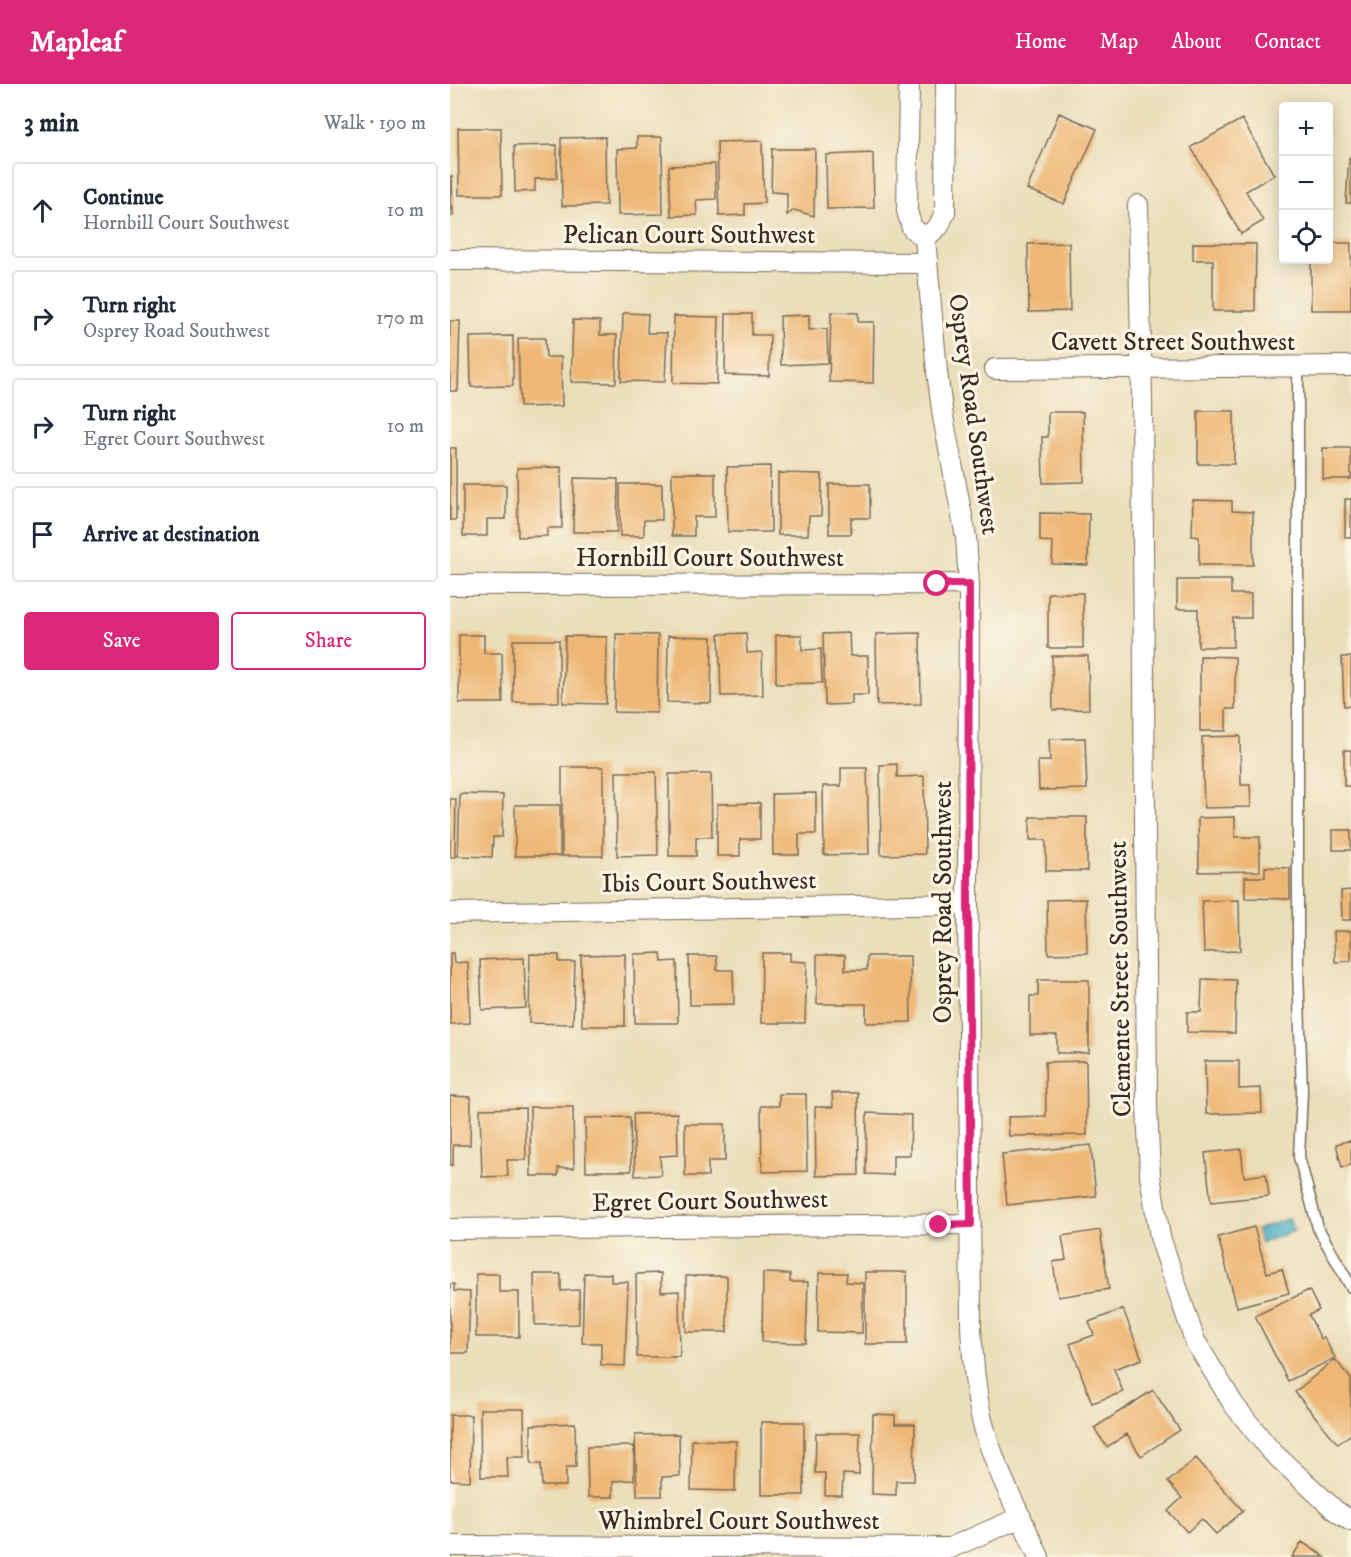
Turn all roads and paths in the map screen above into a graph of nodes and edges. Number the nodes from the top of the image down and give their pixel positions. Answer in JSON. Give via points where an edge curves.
{"nodes":[{"id":1,"x":909,"y":84,"type":"edge"},
{"id":2,"x":946,"y":84,"type":"edge"},
{"id":3,"x":1138,"y":205,"type":"dead end"},
{"id":4,"x":925,"y":238,"type":"junction"},
{"id":5,"x":450,"y":260,"type":"edge"},
{"id":6,"x":927,"y":262,"type":"junction"},
{"id":7,"x":1351,"y":366,"type":"edge"},
{"id":8,"x":1298,"y":367,"type":"junction"},
{"id":9,"x":995,"y":369,"type":"dead end"},
{"id":10,"x":1142,"y":369,"type":"junction"},
{"id":11,"x":969,"y":584,"type":"junction"},
{"id":12,"x":450,"y":585,"type":"edge"},
{"id":13,"x":968,"y":904,"type":"junction"},
{"id":14,"x":450,"y":913,"type":"edge"},
{"id":15,"x":971,"y":1224,"type":"junction"},
{"id":16,"x":450,"y":1229,"type":"edge"},
{"id":17,"x":1351,"y":1287,"type":"edge"},
{"id":18,"x":1021,"y":1517,"type":"junction"},
{"id":19,"x":1351,"y":1521,"type":"edge"},
{"id":20,"x":450,"y":1546,"type":"edge"},
{"id":21,"x":1039,"y":1557,"type":"edge"}],
"edges":[{"from":1,"to":4,"type":"street","via":[[907,212],[912,228]]},
{"from":2,"to":4,"type":"street","via":[[945,212],[939,226]]},
{"from":3,"to":10,"type":"street","name":"Clemente Street Southwest"},
{"from":4,"to":6,"type":"street","name":"Osprey Road Southwest"},
{"from":5,"to":6,"type":"street","name":"Pelican Court Southwest"},
{"from":6,"to":11,"type":"street","name":"Osprey Road Southwest","via":[[937,372],[966,537]]},
{"from":7,"to":8,"type":"street","name":"Cavett Street Southwest"},
{"from":8,"to":10,"type":"street","name":"Cavett Street Southwest"},
{"from":8,"to":17,"type":"lane","via":[[1298,968],[1302,1092],[1299,1157],[1318,1228]]},
{"from":9,"to":10,"type":"street","name":"Cavett Street Southwest"},
{"from":10,"to":19,"type":"street","name":"Clemente Street Southwest","via":[[1146,1106],[1150,1176],[1160,1237],[1195,1341],[1234,1405],[1270,1450]]},
{"from":11,"to":12,"type":"street","name":"Hornbill Court Southwest"},
{"from":11,"to":13,"type":"street","name":"Osprey Road Southwest"},
{"from":13,"to":14,"type":"street","name":"Ibis Court Southwest"},
{"from":13,"to":15,"type":"street","name":"Osprey Road Southwest"},
{"from":15,"to":16,"type":"street","name":"Egret Court Southwest"},
{"from":15,"to":18,"type":"street","name":"Osprey Road Southwest","via":[[971,1328],[976,1390],[994,1457]]},
{"from":18,"to":20,"type":"street","name":"Whimbrel Court Southwest","via":[[950,1548]]},
{"from":18,"to":21,"type":"street","name":"Osprey Road Southwest"}]}
